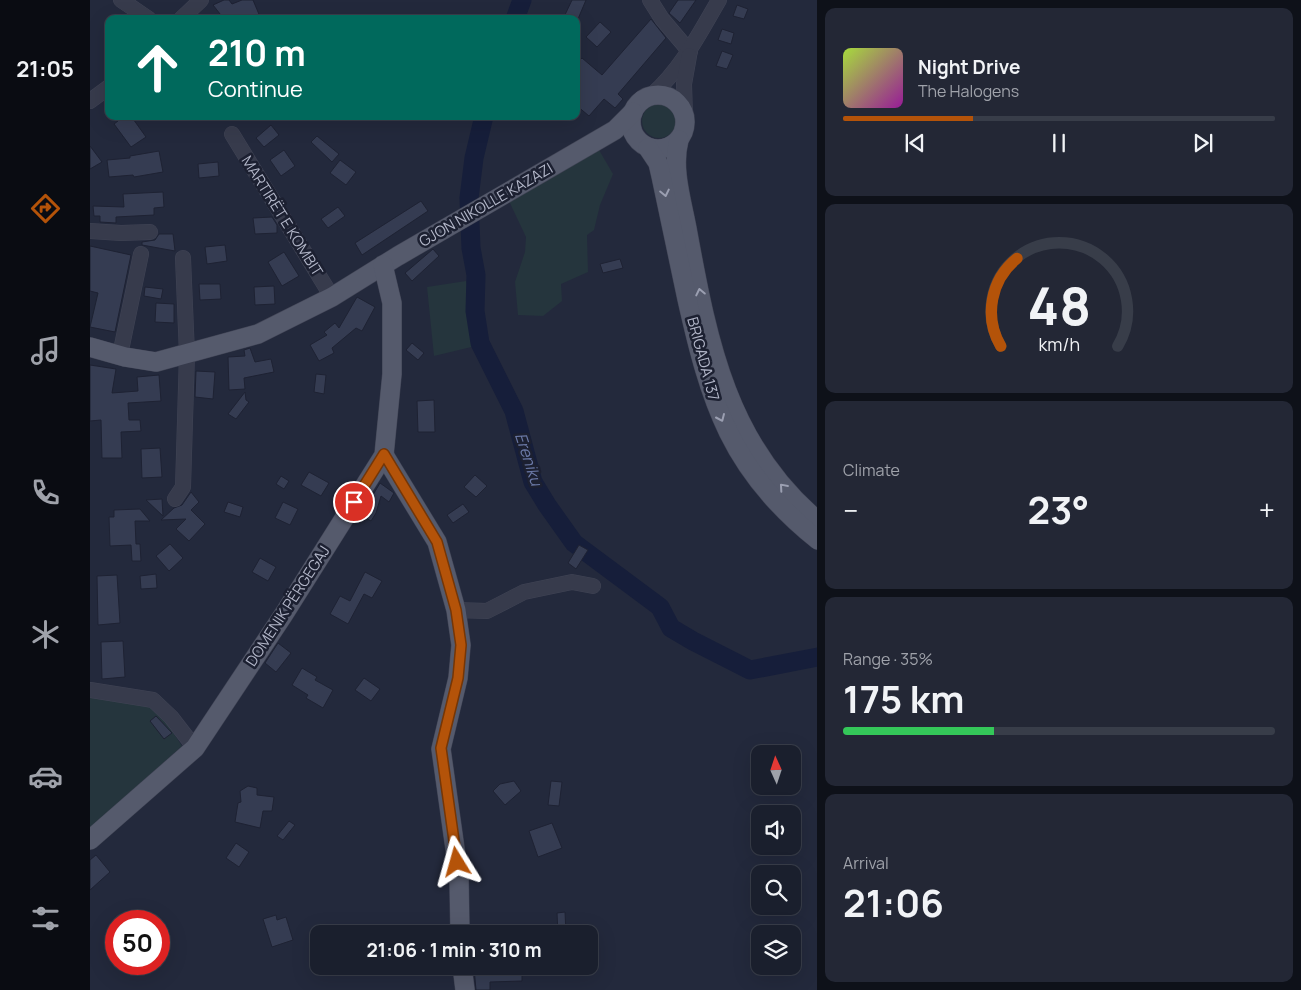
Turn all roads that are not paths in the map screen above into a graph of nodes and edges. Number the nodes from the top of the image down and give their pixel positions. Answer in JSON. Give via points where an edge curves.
{"nodes":[{"id":1,"x":121,"y":0,"type":"edge"},
{"id":2,"x":201,"y":0,"type":"edge"},
{"id":3,"x":650,"y":0,"type":"edge"},
{"id":4,"x":719,"y":0,"type":"edge"},
{"id":5,"x":143,"y":15,"type":"edge"},
{"id":6,"x":185,"y":15,"type":"edge"},
{"id":7,"x":690,"y":52,"type":"junction"},
{"id":8,"x":105,"y":90,"type":"edge"},
{"id":9,"x":652,"y":95,"type":"junction"},
{"id":10,"x":90,"y":101,"type":"edge"},
{"id":11,"x":633,"y":112,"type":"junction"},
{"id":12,"x":685,"y":116,"type":"junction"},
{"id":13,"x":232,"y":134,"type":"dead end"},
{"id":14,"x":679,"y":140,"type":"junction"},
{"id":15,"x":587,"y":146,"type":"junction"},
{"id":16,"x":645,"y":146,"type":"junction"},
{"id":17,"x":90,"y":231,"type":"edge"},
{"id":18,"x":150,"y":232,"type":"dead end"},
{"id":19,"x":141,"y":254,"type":"dead end"},
{"id":20,"x":183,"y":258,"type":"dead end"},
{"id":21,"x":383,"y":265,"type":"junction"},
{"id":22,"x":332,"y":297,"type":"junction"},
{"id":23,"x":90,"y":346,"type":"edge"},
{"id":24,"x":187,"y":354,"type":"junction"},
{"id":25,"x":120,"y":356,"type":"junction"},
{"id":26,"x":384,"y":454,"type":"junction"},
{"id":27,"x":175,"y":498,"type":"dead end"},
{"id":28,"x":817,"y":521,"type":"edge"},
{"id":29,"x":817,"y":540,"type":"edge"},
{"id":30,"x":593,"y":586,"type":"dead end"},
{"id":31,"x":456,"y":610,"type":"junction"},
{"id":32,"x":90,"y":690,"type":"edge"},
{"id":33,"x":195,"y":748,"type":"junction"},
{"id":34,"x":90,"y":840,"type":"edge"},
{"id":35,"x":460,"y":925,"type":"edge"},
{"id":36,"x":463,"y":975,"type":"edge"},
{"id":37,"x":465,"y":990,"type":"edge"}],
"edges":[{"from":1,"to":5,"type":"street"},
{"from":2,"to":6,"type":"street"},
{"from":3,"to":7,"type":"street"},
{"from":4,"to":7,"type":"street"},
{"from":7,"to":9,"type":"street"},
{"from":7,"to":12,"type":"street","via":[[684,84]]},
{"from":8,"to":10,"type":"street"},
{"from":9,"to":11,"type":"main road","via":[[644,98]]},
{"from":9,"to":12,"type":"main road","via":[[669,96]]},
{"from":11,"to":15,"type":"main road","name":"GJON NIKOLLE KAZAZI","via":[[621,126]]},
{"from":11,"to":16,"type":"main road","name":"BRIGADA 137","via":[[632,130]]},
{"from":12,"to":14,"type":"main road","name":"BRIGADA 137","via":[[686,124]]},
{"from":13,"to":22,"type":"street","name":"MARTIRËT E KOMBIT"},
{"from":14,"to":16,"type":"main road","via":[[665,149]]},
{"from":28,"to":14,"type":"main road","name":"BRIGADA 137","one_way":true,"via":[[765,465],[745,434],[723,385],[677,172]]},
{"from":15,"to":16,"type":"main road","via":[[613,143]]},
{"from":15,"to":21,"type":"main road","name":"GJON NIKOLLE KAZAZI"},
{"from":16,"to":29,"type":"main road","name":"BRIGADA 137","one_way":true,"via":[[658,164],[699,354],[716,408],[732,442],[759,482]]},
{"from":17,"to":18,"type":"street"},
{"from":19,"to":25,"type":"street"},
{"from":20,"to":24,"type":"street"},
{"from":21,"to":22,"type":"main road"},
{"from":21,"to":26,"type":"main road","name":"DOMENIK PËRGEGAJ","via":[[392,303],[392,374]]},
{"from":22,"to":24,"type":"main road","via":[[258,334]]},
{"from":23,"to":25,"type":"main road"},
{"from":24,"to":25,"type":"main road","via":[[156,362]]},
{"from":24,"to":27,"type":"street","via":[[183,487]]},
{"from":26,"to":31,"type":"main road","via":[[437,542]]},
{"from":26,"to":33,"type":"main road","name":"DOMENIK PËRGEGAJ"},
{"from":30,"to":31,"type":"street","via":[[572,582],[524,592],[487,610]]},
{"from":31,"to":35,"type":"main road","via":[[461,645],[458,678],[441,748],[459,877]]},
{"from":32,"to":33,"type":"street","via":[[153,700],[171,716]]},
{"from":33,"to":34,"type":"main road","name":"DOMENIK PËRGEGAJ"},
{"from":36,"to":37,"type":"main road"}]}
